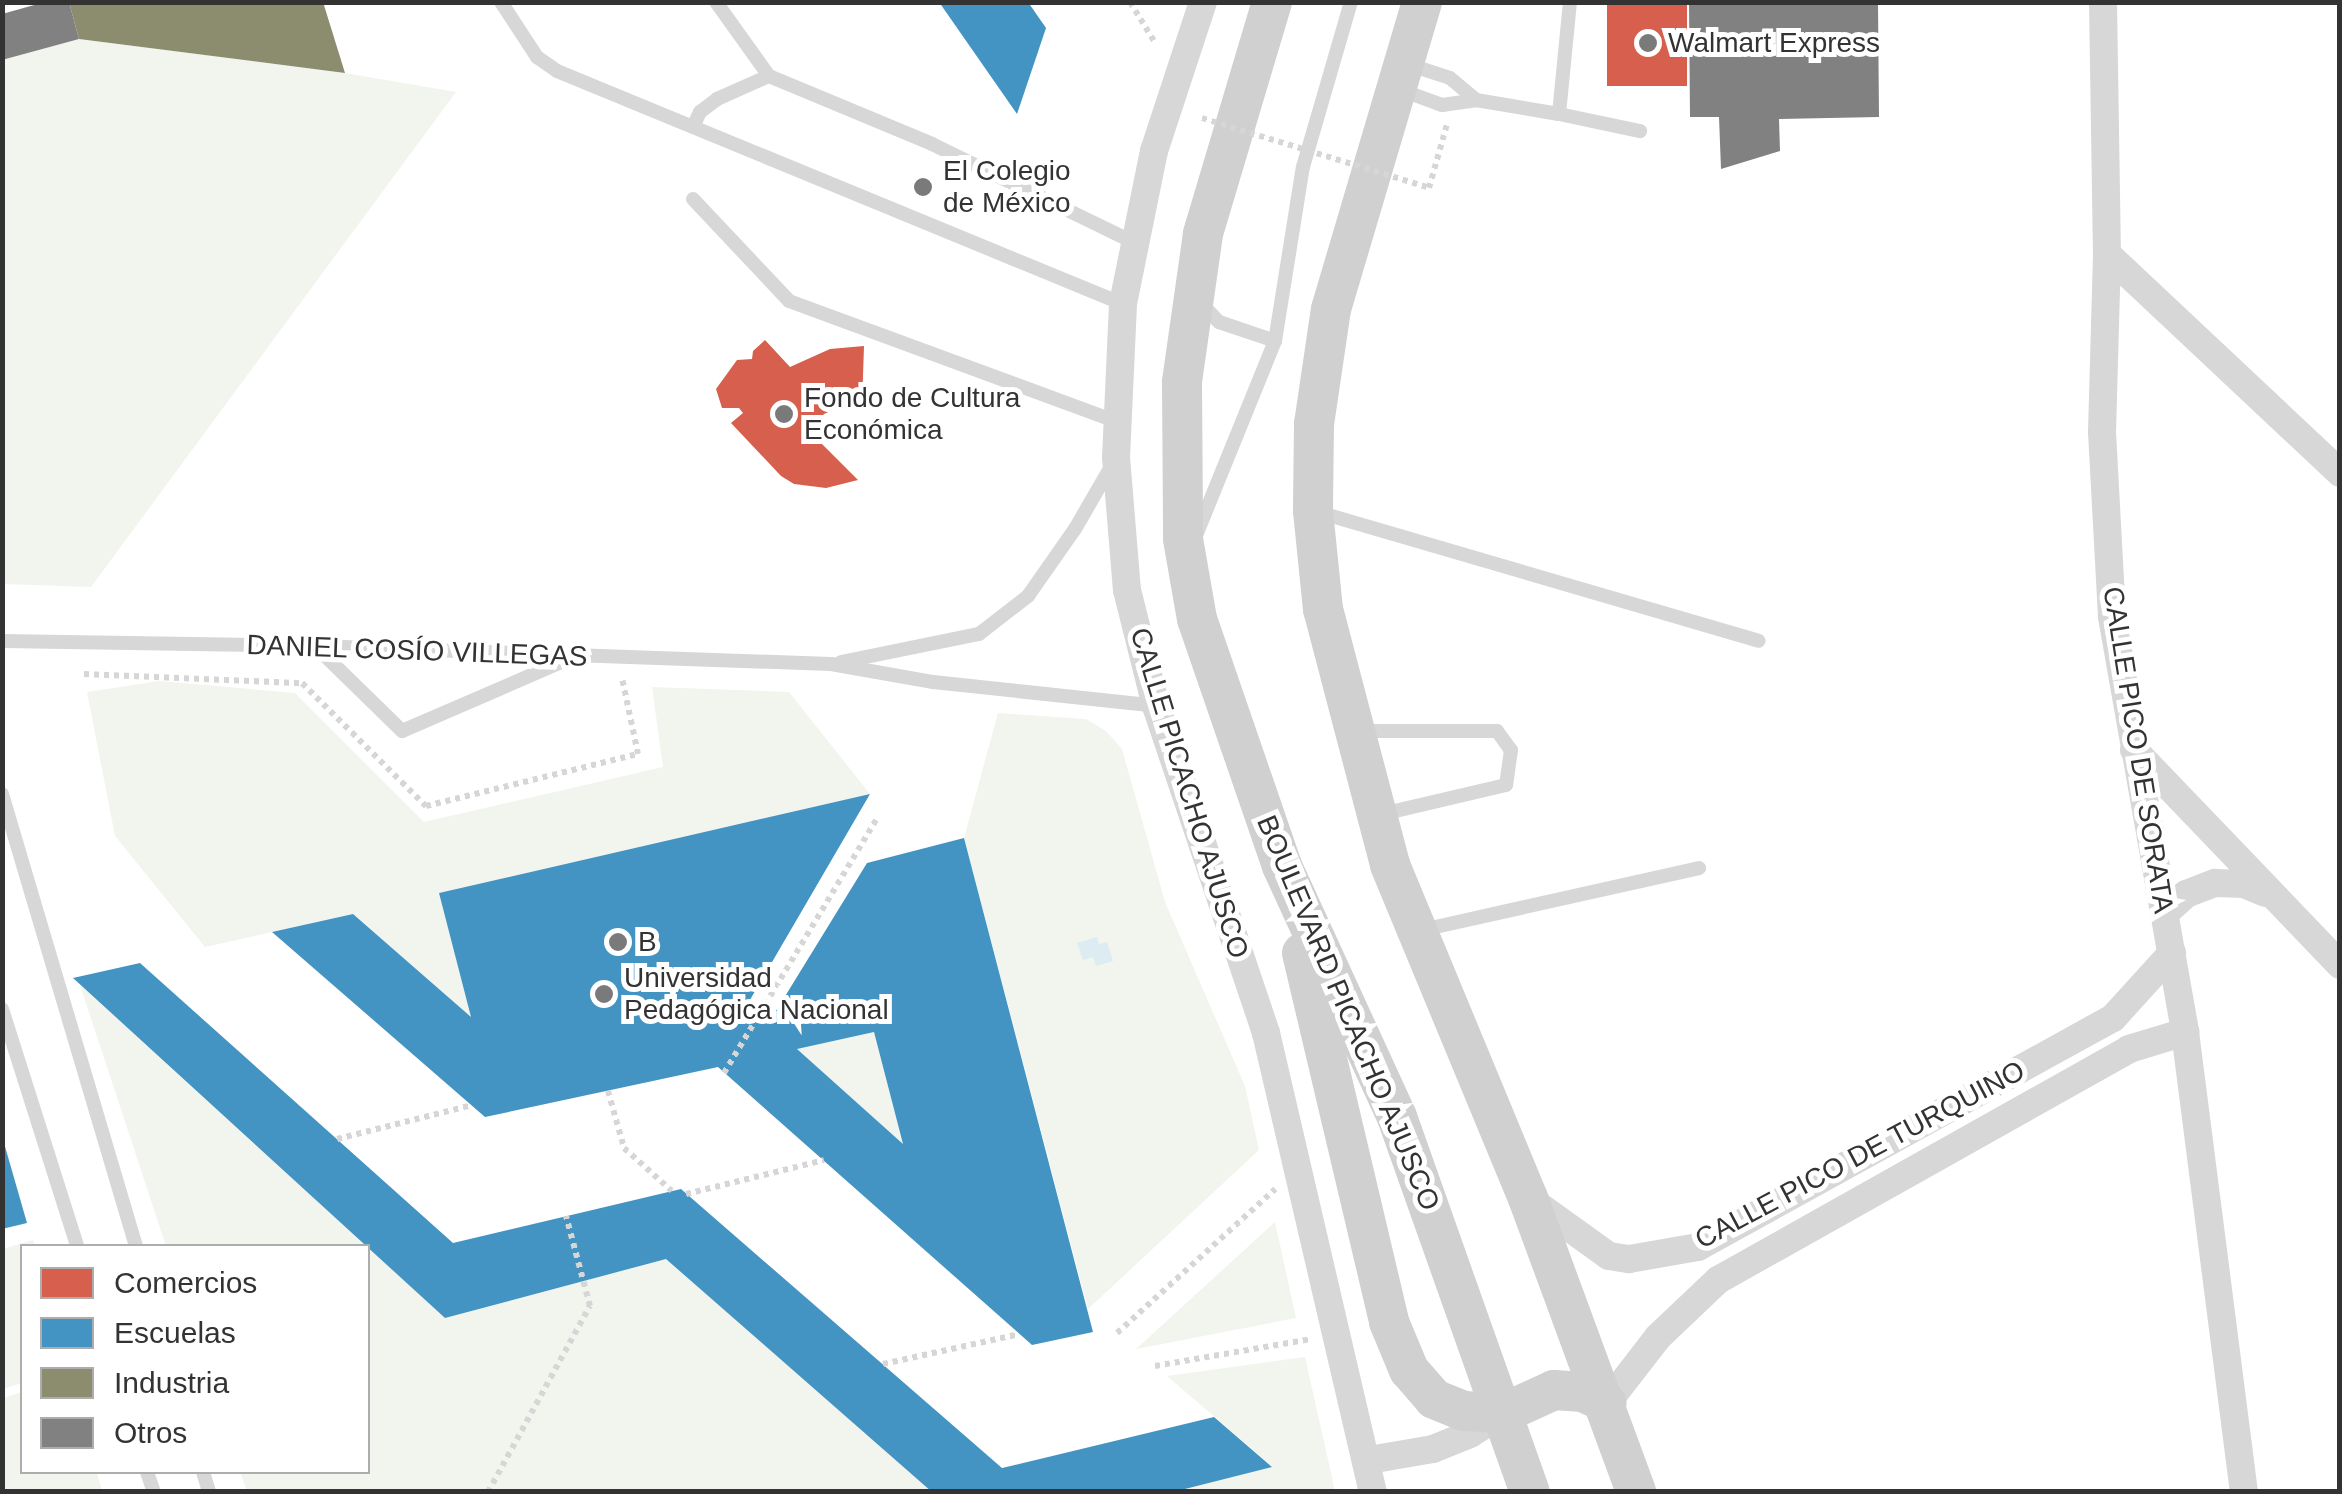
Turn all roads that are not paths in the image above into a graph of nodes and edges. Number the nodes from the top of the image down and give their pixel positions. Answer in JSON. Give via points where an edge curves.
{"nodes":[{"id":1,"x":501,"y":2,"type":"edge"},
{"id":2,"x":716,"y":2,"type":"edge"},
{"id":3,"x":1202,"y":2,"type":"edge"},
{"id":4,"x":1272,"y":2,"type":"edge"},
{"id":5,"x":1350,"y":2,"type":"edge"},
{"id":6,"x":1422,"y":2,"type":"edge"},
{"id":7,"x":1570,"y":2,"type":"edge"},
{"id":8,"x":2103,"y":2,"type":"edge"},
{"id":9,"x":1399,"y":75,"type":"junction"},
{"id":10,"x":769,"y":76,"type":"junction"},
{"id":11,"x":1476,"y":100,"type":"junction"},
{"id":12,"x":1559,"y":114,"type":"junction"},
{"id":13,"x":693,"y":127,"type":"junction"},
{"id":14,"x":1640,"y":131,"type":"dead end"},
{"id":15,"x":693,"y":200,"type":"dead end"},
{"id":16,"x":1135,"y":243,"type":"junction"},
{"id":17,"x":2107,"y":254,"type":"junction"},
{"id":18,"x":1194,"y":296,"type":"junction"},
{"id":19,"x":1122,"y":304,"type":"junction"},
{"id":20,"x":1275,"y":341,"type":"junction"},
{"id":21,"x":1118,"y":422,"type":"junction"},
{"id":22,"x":1116,"y":457,"type":"junction"},
{"id":23,"x":2340,"y":473,"type":"edge"},
{"id":24,"x":1313,"y":511,"type":"junction"},
{"id":25,"x":1186,"y":559,"type":"junction"},
{"id":26,"x":2,"y":641,"type":"edge"},
{"id":27,"x":1758,"y":641,"type":"dead end"},
{"id":28,"x":315,"y":646,"type":"junction"},
{"id":29,"x":572,"y":657,"type":"junction"},
{"id":30,"x":831,"y":664,"type":"junction"},
{"id":31,"x":1156,"y":706,"type":"junction"},
{"id":32,"x":1355,"y":732,"type":"junction"},
{"id":33,"x":2134,"y":749,"type":"junction"},
{"id":34,"x":2,"y":794,"type":"edge"},
{"id":35,"x":1377,"y":815,"type":"junction"},
{"id":36,"x":1282,"y":866,"type":"junction"},
{"id":37,"x":1699,"y":868,"type":"dead end"},
{"id":38,"x":2270,"y":896,"type":"junction"},
{"id":39,"x":2164,"y":914,"type":"junction"},
{"id":40,"x":1417,"y":932,"type":"junction"},
{"id":41,"x":2172,"y":952,"type":"junction"},
{"id":42,"x":2340,"y":966,"type":"edge"},
{"id":43,"x":2,"y":1009,"type":"edge"},
{"id":44,"x":2185,"y":1032,"type":"junction"},
{"id":45,"x":1528,"y":1198,"type":"junction"},
{"id":46,"x":76,"y":1244,"type":"edge"},
{"id":47,"x":135,"y":1244,"type":"edge"},
{"id":48,"x":1607,"y":1403,"type":"junction"},
{"id":49,"x":1504,"y":1413,"type":"junction"},
{"id":50,"x":1369,"y":1460,"type":"junction"},
{"id":51,"x":1627,"y":1490,"type":"edge"},
{"id":52,"x":1373,"y":1491,"type":"edge"},
{"id":53,"x":1530,"y":1492,"type":"edge"},
{"id":54,"x":2244,"y":1492,"type":"edge"}],
"edges":[{"from":1,"to":13,"type":"lane","via":[[536,57],[557,72]]},
{"from":2,"to":10,"type":"lane"},
{"from":3,"to":16,"type":"street","name":"CALLE PICACHO AJUSCO","via":[[1154,151]]},
{"from":4,"to":18,"type":"main road","name":"BOULEVARD PICACHO AJUSCO","via":[[1203,234]]},
{"from":5,"to":20,"type":"lane","via":[[1303,167]]},
{"from":6,"to":9,"type":"main road"},
{"from":7,"to":12,"type":"lane"},
{"from":8,"to":17,"type":"street","name":"CALLE PICO DE SORATA"},
{"from":9,"to":11,"type":"lane","via":[[1450,78]]},
{"from":9,"to":11,"type":"lane","via":[[1442,104]]},
{"from":9,"to":24,"type":"main road","via":[[1331,309],[1314,424]]},
{"from":10,"to":13,"type":"lane","via":[[708,106]]},
{"from":10,"to":16,"type":"lane","via":[[932,144]]},
{"from":11,"to":12,"type":"lane"},
{"from":12,"to":14,"type":"lane"},
{"from":13,"to":19,"type":"lane"},
{"from":15,"to":21,"type":"lane","via":[[790,301]]},
{"from":16,"to":19,"type":"street","name":"CALLE PICACHO AJUSCO"},
{"from":17,"to":23,"type":"street"},
{"from":17,"to":33,"type":"street","name":"CALLE PICO DE SORATA","via":[[2102,432],[2111,599]]},
{"from":18,"to":20,"type":"lane","via":[[1219,322]]},
{"from":18,"to":25,"type":"main road","name":"BOULEVARD PICACHO AJUSCO","via":[[1182,382]]},
{"from":19,"to":21,"type":"street","name":"CALLE PICACHO AJUSCO"},
{"from":20,"to":25,"type":"lane"},
{"from":21,"to":22,"type":"street","name":"CALLE PICACHO AJUSCO"},
{"from":22,"to":30,"type":"lane","name":"DANIEL COSÍO VILLEGAS","via":[[1028,596],[979,634]]},
{"from":22,"to":31,"type":"street","name":"CALLE PICACHO AJUSCO","via":[[1127,590]]},
{"from":24,"to":27,"type":"lane"},
{"from":24,"to":32,"type":"main road","via":[[1323,609]]},
{"from":25,"to":36,"type":"main road","name":"BOULEVARD PICACHO AJUSCO","via":[[1197,619]]},
{"from":26,"to":28,"type":"lane","name":"DANIEL COSÍO VILLEGAS"},
{"from":28,"to":29,"type":"lane","name":"DANIEL COSÍO VILLEGAS"},
{"from":28,"to":29,"type":"lane","via":[[402,731]]},
{"from":29,"to":30,"type":"lane","name":"DANIEL COSÍO VILLEGAS"},
{"from":30,"to":31,"type":"lane","name":"DANIEL COSÍO VILLEGAS"},
{"from":31,"to":50,"type":"street","name":"CALLE PICACHO AJUSCO","via":[[1266,1034]]},
{"from":32,"to":35,"type":"main road"},
{"from":32,"to":35,"type":"lane","via":[[1497,731],[1511,750],[1506,784]]},
{"from":33,"to":38,"type":"street"},
{"from":33,"to":39,"type":"street","name":"CALLE PICO DE SORATA"},
{"from":34,"to":47,"type":"lane"},
{"from":35,"to":40,"type":"main road"},
{"from":36,"to":49,"type":"main road","name":"BOULEVARD PICACHO AJUSCO","via":[[1397,1117]]},
{"from":36,"to":49,"type":"main road","via":[[1389,1322],[1408,1370],[1434,1398],[1463,1411]]},
{"from":37,"to":40,"type":"lane"},
{"from":38,"to":39,"type":"street","via":[[2244,884],[2214,884],[2186,894]]},
{"from":38,"to":42,"type":"street"},
{"from":39,"to":41,"type":"street","name":"CALLE PICO DE SORATA"},
{"from":40,"to":45,"type":"main road"},
{"from":41,"to":44,"type":"street","name":"CALLE PICO DE SORATA"},
{"from":41,"to":45,"type":"street","name":"CALLE PICO DE TURQUINO","via":[[2113,1018],[1698,1247],[1609,1256]]},
{"from":43,"to":46,"type":"lane"},
{"from":44,"to":48,"type":"street","name":"CALLE PICO DE TURQUINO","via":[[2129,1049],[1718,1280],[1658,1336]]},
{"from":44,"to":54,"type":"street","name":"CALLE PICO DE SORATA"},
{"from":45,"to":48,"type":"main road"},
{"from":48,"to":49,"type":"main road","via":[[1554,1390]]},
{"from":48,"to":51,"type":"main road"},
{"from":49,"to":50,"type":"street","via":[[1433,1449]]},
{"from":49,"to":53,"type":"main road","name":"BOULEVARD PICACHO AJUSCO"},
{"from":50,"to":52,"type":"street","name":"CALLE PICACHO AJUSCO"}]}
